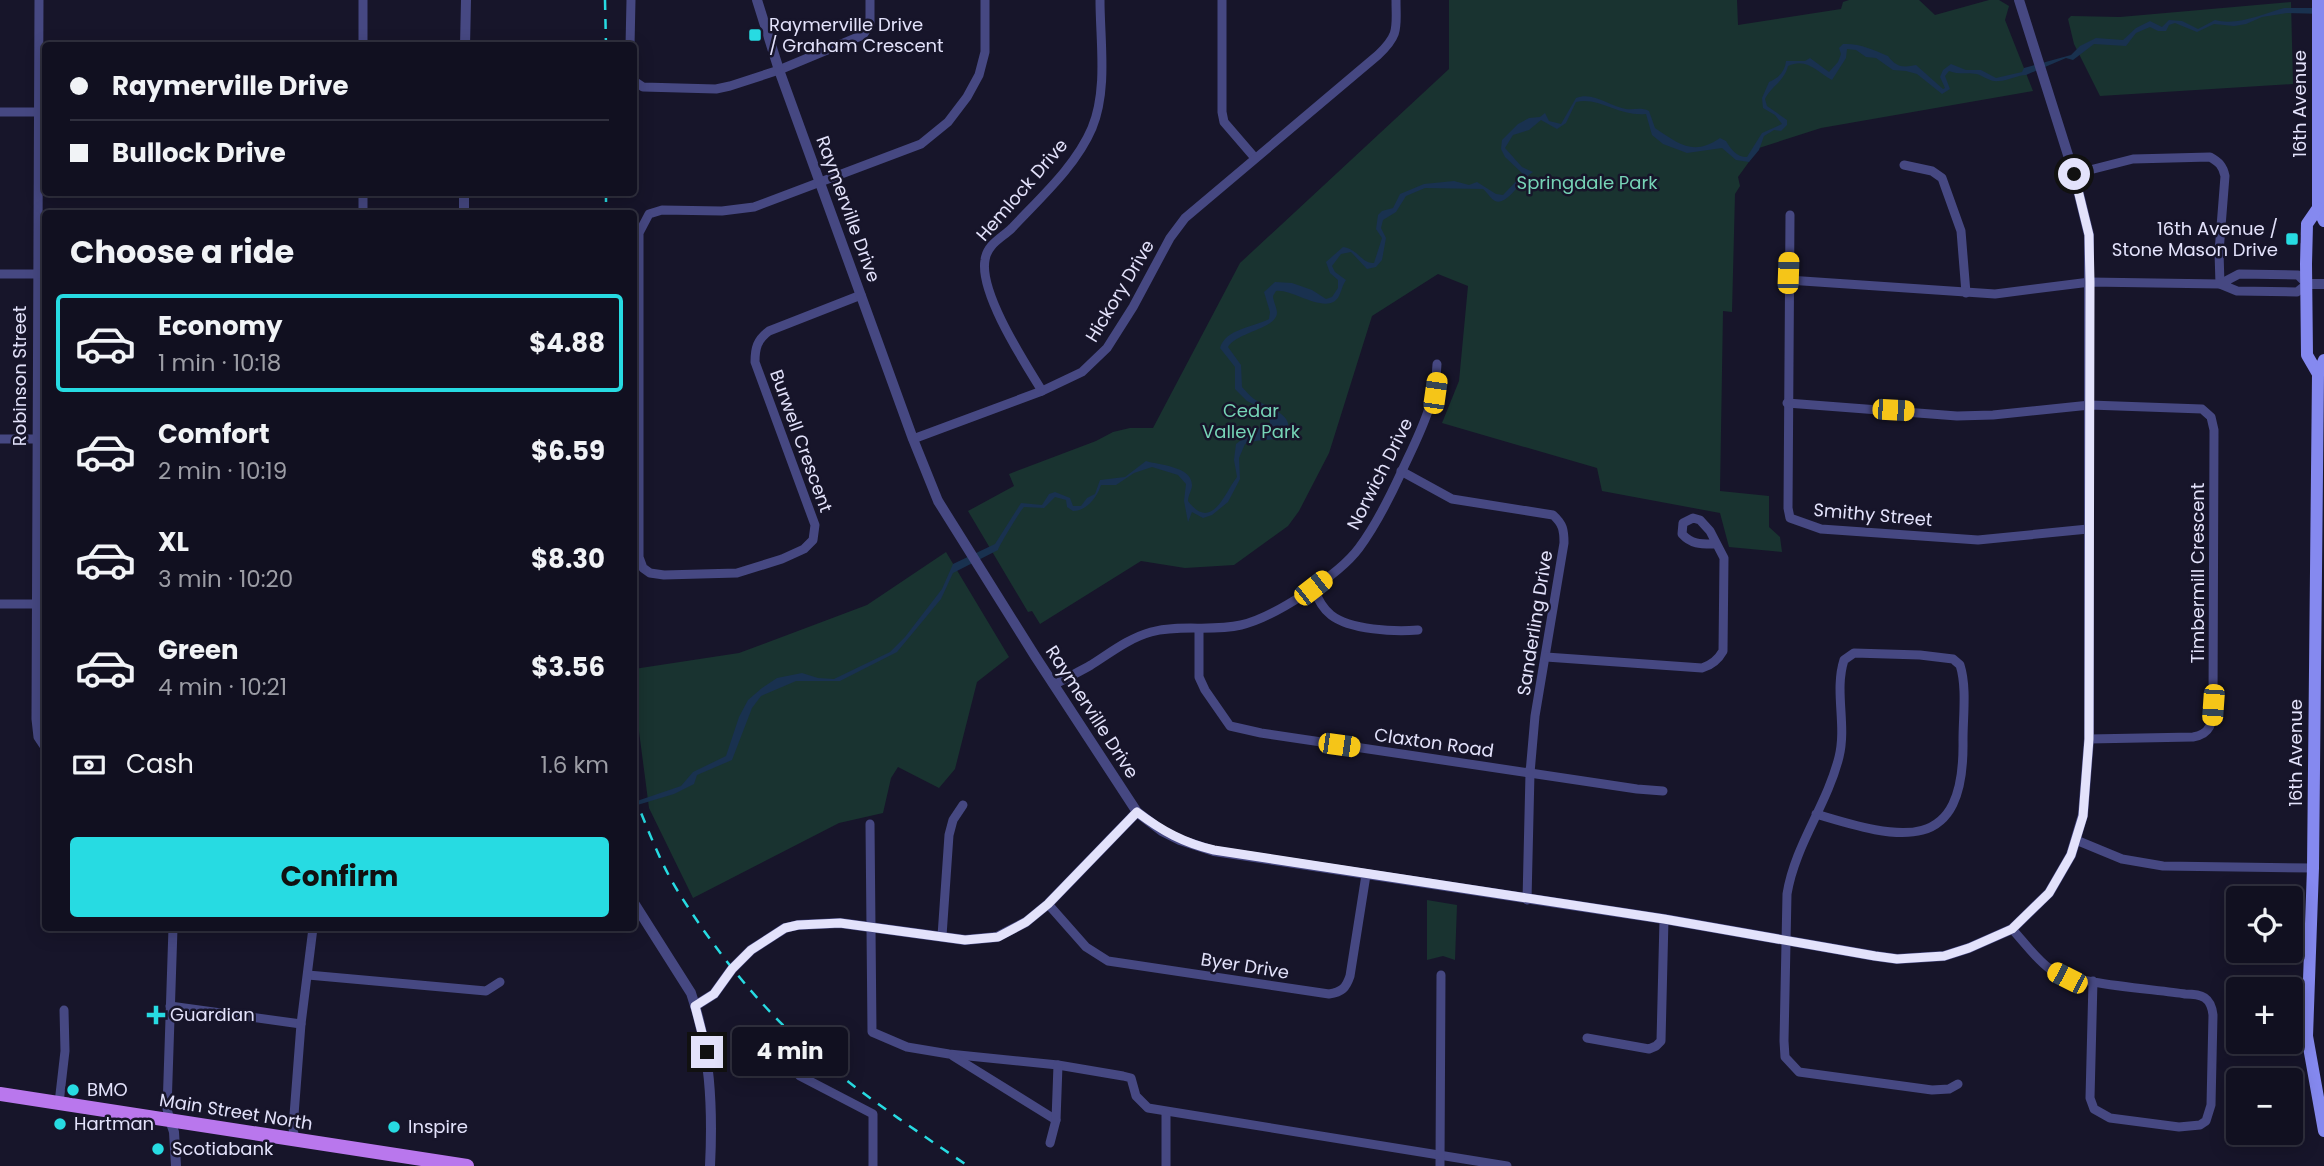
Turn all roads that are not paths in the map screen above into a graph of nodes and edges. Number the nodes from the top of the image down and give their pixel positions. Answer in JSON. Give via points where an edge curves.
{"nodes":[{"id":1,"x":39,"y":0,"type":"edge"},
{"id":2,"x":363,"y":0,"type":"edge"},
{"id":3,"x":466,"y":0,"type":"edge"},
{"id":4,"x":631,"y":0,"type":"edge"},
{"id":5,"x":757,"y":0,"type":"edge"},
{"id":6,"x":870,"y":0,"type":"edge"},
{"id":7,"x":985,"y":0,"type":"edge"},
{"id":8,"x":1100,"y":0,"type":"edge"},
{"id":9,"x":1222,"y":0,"type":"edge"},
{"id":10,"x":1396,"y":0,"type":"edge"},
{"id":11,"x":2019,"y":0,"type":"edge"},
{"id":12,"x":2318,"y":0,"type":"edge"},
{"id":13,"x":363,"y":42,"type":"edge"},
{"id":14,"x":465,"y":42,"type":"edge"},
{"id":15,"x":630,"y":42,"type":"edge"},
{"id":16,"x":779,"y":70,"type":"junction"},
{"id":17,"x":637,"y":83,"type":"edge"},
{"id":18,"x":0,"y":112,"type":"edge"},
{"id":19,"x":42,"y":112,"type":"edge"},
{"id":20,"x":1255,"y":158,"type":"junction"},
{"id":21,"x":1905,"y":165,"type":"dead end"},
{"id":22,"x":2074,"y":174,"type":"junction"},
{"id":23,"x":819,"y":182,"type":"junction"},
{"id":24,"x":2318,"y":208,"type":"junction"},
{"id":25,"x":1790,"y":215,"type":"dead end"},
{"id":26,"x":2324,"y":221,"type":"edge"},
{"id":27,"x":0,"y":274,"type":"edge"},
{"id":28,"x":38,"y":274,"type":"junction"},
{"id":29,"x":1788,"y":280,"type":"junction"},
{"id":30,"x":2090,"y":282,"type":"junction"},
{"id":31,"x":2220,"y":284,"type":"junction"},
{"id":32,"x":2324,"y":284,"type":"edge"},
{"id":33,"x":2307,"y":285,"type":"junction"},
{"id":34,"x":1966,"y":293,"type":"junction"},
{"id":35,"x":861,"y":295,"type":"junction"},
{"id":36,"x":2324,"y":360,"type":"edge"},
{"id":37,"x":1437,"y":364,"type":"dead end"},
{"id":38,"x":2318,"y":374,"type":"junction"},
{"id":39,"x":1042,"y":391,"type":"junction"},
{"id":40,"x":1787,"y":403,"type":"junction"},
{"id":41,"x":2090,"y":405,"type":"junction"},
{"id":42,"x":0,"y":439,"type":"edge"},
{"id":43,"x":41,"y":439,"type":"edge"},
{"id":44,"x":913,"y":439,"type":"junction"},
{"id":45,"x":1401,"y":471,"type":"junction"},
{"id":46,"x":2088,"y":529,"type":"junction"},
{"id":47,"x":1716,"y":544,"type":"dead end"},
{"id":48,"x":1313,"y":588,"type":"junction"},
{"id":49,"x":0,"y":604,"type":"edge"},
{"id":50,"x":41,"y":604,"type":"edge"},
{"id":51,"x":1199,"y":629,"type":"junction"},
{"id":52,"x":1418,"y":630,"type":"dead end"},
{"id":53,"x":1546,"y":657,"type":"junction"},
{"id":54,"x":1054,"y":685,"type":"junction"},
{"id":55,"x":2089,"y":739,"type":"junction"},
{"id":56,"x":42,"y":743,"type":"edge"},
{"id":57,"x":1530,"y":773,"type":"junction"},
{"id":58,"x":2318,"y":785,"type":"edge"},
{"id":59,"x":1662,"y":790,"type":"dead end"},
{"id":60,"x":962,"y":805,"type":"dead end"},
{"id":61,"x":1137,"y":812,"type":"junction"},
{"id":62,"x":1816,"y":814,"type":"junction"},
{"id":63,"x":870,"y":824,"type":"dead end"},
{"id":64,"x":2076,"y":840,"type":"junction"},
{"id":65,"x":2313,"y":868,"type":"junction"},
{"id":66,"x":1366,"y":875,"type":"junction"},
{"id":67,"x":1527,"y":900,"type":"junction"},
{"id":68,"x":1048,"y":904,"type":"junction"},
{"id":69,"x":637,"y":908,"type":"edge"},
{"id":70,"x":1664,"y":919,"type":"junction"},
{"id":71,"x":869,"y":926,"type":"junction"},
{"id":72,"x":2012,"y":929,"type":"junction"},
{"id":73,"x":173,"y":931,"type":"edge"},
{"id":74,"x":313,"y":931,"type":"edge"},
{"id":75,"x":942,"y":936,"type":"junction"},
{"id":76,"x":1787,"y":939,"type":"junction"},
{"id":77,"x":308,"y":975,"type":"junction"},
{"id":78,"x":1441,"y":975,"type":"dead end"},
{"id":79,"x":2093,"y":981,"type":"junction"},
{"id":80,"x":500,"y":982,"type":"dead end"},
{"id":81,"x":170,"y":1006,"type":"junction"},
{"id":82,"x":695,"y":1006,"type":"junction"},
{"id":83,"x":64,"y":1010,"type":"dead end"},
{"id":84,"x":301,"y":1024,"type":"junction"},
{"id":85,"x":1587,"y":1038,"type":"dead end"},
{"id":86,"x":764,"y":1041,"type":"dead end"},
{"id":87,"x":949,"y":1054,"type":"junction"},
{"id":88,"x":1058,"y":1065,"type":"junction"},
{"id":89,"x":1958,"y":1084,"type":"dead end"},
{"id":90,"x":0,"y":1094,"type":"edge"},
{"id":91,"x":59,"y":1104,"type":"junction"},
{"id":92,"x":1166,"y":1112,"type":"junction"},
{"id":93,"x":1056,"y":1120,"type":"junction"},
{"id":94,"x":170,"y":1121,"type":"junction"},
{"id":95,"x":2324,"y":1131,"type":"edge"},
{"id":96,"x":295,"y":1141,"type":"junction"},
{"id":97,"x":1050,"y":1143,"type":"dead end"},
{"id":98,"x":1440,"y":1161,"type":"edge"},
{"id":99,"x":176,"y":1166,"type":"edge"},
{"id":100,"x":467,"y":1166,"type":"edge"},
{"id":101,"x":710,"y":1166,"type":"edge"},
{"id":102,"x":873,"y":1166,"type":"edge"},
{"id":103,"x":1166,"y":1166,"type":"edge"},
{"id":104,"x":1507,"y":1166,"type":"edge"}],
"edges":[{"from":1,"to":19,"type":"street","name":"Robinson Street"},
{"from":2,"to":13,"type":"street"},
{"from":3,"to":14,"type":"street"},
{"from":4,"to":15,"type":"street"},
{"from":5,"to":16,"type":"street","name":"Raymerville Drive"},
{"from":6,"to":16,"type":"street","via":[[870,24],[863,35]]},
{"from":7,"to":23,"type":"street","via":[[985,52],[979,75],[948,122],[921,144]]},
{"from":8,"to":39,"type":"street","name":"Hemlock Drive","via":[[1101,79],[1092,128],[1078,153],[997,239],[985,259],[999,313]]},
{"from":9,"to":20,"type":"street","via":[[1224,122]]},
{"from":10,"to":20,"type":"street","name":"Hickory Drive","via":[[1397,27],[1390,44]]},
{"from":11,"to":22,"type":"street","name":"Raymerville Drive"},
{"from":12,"to":24,"type":"main road","name":"16th Avenue"},
{"from":16,"to":17,"type":"street","via":[[716,89],[643,88]]},
{"from":16,"to":23,"type":"street","name":"Raymerville Drive"},
{"from":18,"to":19,"type":"street"},
{"from":19,"to":28,"type":"street","name":"Robinson Street"},
{"from":20,"to":39,"type":"street","name":"Hickory Drive","via":[[1177,227],[1133,307],[1097,359],[1082,372]]},
{"from":21,"to":34,"type":"street","via":[[1942,178],[1961,231]]},
{"from":22,"to":30,"type":"street","name":"Raymerville Drive","via":[[2089,235]]},
{"from":22,"to":31,"type":"street","via":[[2133,159],[2210,157],[2218,161],[2225,176]]},
{"from":23,"to":35,"type":"street","name":"Raymerville Drive"},
{"from":23,"to":35,"type":"street","name":"Burwell Crescent","via":[[754,207],[662,210],[649,214],[643,224],[639,233],[639,557],[643,568],[664,575],[737,573],[810,545],[815,526],[755,362],[755,349],[769,331]]},
{"from":24,"to":26,"type":"main road","name":"16th Avenue"},
{"from":24,"to":33,"type":"main road","name":"16th Avenue","via":[[2307,224]]},
{"from":25,"to":29,"type":"street","name":"Smithy Street"},
{"from":27,"to":28,"type":"street"},
{"from":28,"to":43,"type":"street","name":"Robinson Street"},
{"from":29,"to":34,"type":"street"},
{"from":29,"to":40,"type":"street","name":"Smithy Street"},
{"from":30,"to":31,"type":"street"},
{"from":30,"to":34,"type":"street","via":[[1995,294]]},
{"from":30,"to":41,"type":"street","name":"Raymerville Drive"},
{"from":31,"to":33,"type":"street","via":[[2237,291],[2295,292]]},
{"from":31,"to":33,"type":"street","via":[[2239,274],[2298,275]]},
{"from":32,"to":33,"type":"street"},
{"from":33,"to":38,"type":"main road","name":"16th Avenue","via":[[2307,355]]},
{"from":35,"to":44,"type":"street","name":"Raymerville Drive"},
{"from":36,"to":38,"type":"main road","name":"16th Avenue"},
{"from":37,"to":45,"type":"street","name":"Norwich Drive","via":[[1435,393]]},
{"from":38,"to":58,"type":"main road","name":"16th Avenue"},
{"from":39,"to":44,"type":"street","name":"Hickory Drive"},
{"from":40,"to":41,"type":"street","via":[[1957,416]]},
{"from":40,"to":46,"type":"street","name":"Smithy Street","via":[[1788,509],[1790,518],[1798,523],[1821,529],[1978,540]]},
{"from":41,"to":46,"type":"street","name":"Raymerville Drive"},
{"from":41,"to":55,"type":"street","name":"Timbermill Crescent","via":[[2202,410],[2211,417],[2214,458],[2213,705],[2208,732],[2193,737]]},
{"from":42,"to":43,"type":"street"},
{"from":43,"to":50,"type":"street","name":"Robinson Street"},
{"from":44,"to":54,"type":"street","name":"Raymerville Drive","via":[[938,501]]},
{"from":45,"to":48,"type":"street","name":"Norwich Drive","via":[[1360,547]]},
{"from":45,"to":53,"type":"street","name":"Sanderling Drive","via":[[1452,499],[1553,515],[1561,523],[1564,543]]},
{"from":46,"to":55,"type":"street","name":"Raymerville Drive"},
{"from":47,"to":53,"type":"street","via":[[1724,558],[1724,639],[1719,659],[1709,666]]},
{"from":48,"to":51,"type":"street","name":"Norwich Drive","via":[[1260,619]]},
{"from":48,"to":52,"type":"street","via":[[1322,606],[1342,622],[1396,632]]},
{"from":49,"to":50,"type":"street"},
{"from":50,"to":56,"type":"street","name":"Robinson Street","via":[[36,719]]},
{"from":51,"to":54,"type":"street","name":"Norwich Drive","via":[[1149,633]]},
{"from":51,"to":57,"type":"street","name":"Claxton Road","via":[[1199,677],[1230,726]]},
{"from":53,"to":57,"type":"street","name":"Sanderling Drive"},
{"from":54,"to":61,"type":"street","name":"Raymerville Drive"},
{"from":55,"to":64,"type":"street","name":"Raymerville Drive","via":[[2086,794]]},
{"from":57,"to":59,"type":"street","name":"Claxton Road"},
{"from":57,"to":67,"type":"street","name":"Sanderling Drive"},
{"from":58,"to":65,"type":"main road","name":"16th Avenue"},
{"from":60,"to":75,"type":"street","via":[[949,835]]},
{"from":61,"to":66,"type":"street","name":"Raymerville Drive","via":[[1162,831],[1196,846]]},
{"from":61,"to":68,"type":"street"},
{"from":62,"to":62,"type":"street","via":[[1904,834],[1918,833],[1944,818],[1960,791],[1964,681],[1960,665],[1953,659],[1920,655],[1854,653],[1844,660],[1840,681],[1842,746]]},
{"from":62,"to":76,"type":"street","via":[[1791,870]]},
{"from":63,"to":71,"type":"street"},
{"from":64,"to":65,"type":"street","via":[[2122,859],[2163,866]]},
{"from":64,"to":72,"type":"street","name":"Raymerville Drive","via":[[2049,893]]},
{"from":65,"to":95,"type":"main road","name":"16th Avenue","via":[[2307,1036]]},
{"from":66,"to":67,"type":"street","name":"Raymerville Drive"},
{"from":66,"to":68,"type":"street","name":"Byer Drive","via":[[1350,976],[1340,992],[1329,994],[1108,961],[1086,947]]},
{"from":67,"to":70,"type":"street","name":"Raymerville Drive"},
{"from":68,"to":75,"type":"street","via":[[998,937],[965,940]]},
{"from":69,"to":82,"type":"street"},
{"from":70,"to":76,"type":"street","name":"Raymerville Drive"},
{"from":70,"to":85,"type":"street","via":[[1661,1041],[1649,1049]]},
{"from":71,"to":75,"type":"street"},
{"from":71,"to":82,"type":"street","via":[[825,922],[785,928],[751,950],[714,994]]},
{"from":71,"to":87,"type":"street","via":[[872,1032],[907,1047]]},
{"from":72,"to":76,"type":"street","name":"Raymerville Drive","via":[[1944,956],[1897,959]]},
{"from":72,"to":79,"type":"street","via":[[2049,969],[2067,978]]},
{"from":73,"to":81,"type":"street"},
{"from":74,"to":77,"type":"street"},
{"from":76,"to":89,"type":"street","via":[[1784,1057],[1792,1067],[1808,1074],[1932,1090]]},
{"from":77,"to":80,"type":"street","via":[[485,991]]},
{"from":77,"to":84,"type":"street"},
{"from":78,"to":98,"type":"street"},
{"from":79,"to":79,"type":"street","via":[[2090,1098],[2094,1109],[2110,1118],[2179,1127],[2206,1121],[2211,1105],[2213,1016],[2207,998]]},
{"from":81,"to":84,"type":"street"},
{"from":81,"to":94,"type":"street"},
{"from":82,"to":101,"type":"street","via":[[707,1052]]},
{"from":83,"to":91,"type":"street"},
{"from":84,"to":96,"type":"street"},
{"from":86,"to":102,"type":"street","via":[[800,1076],[873,1114]]},
{"from":87,"to":88,"type":"street"},
{"from":87,"to":93,"type":"street"},
{"from":88,"to":92,"type":"street","via":[[1131,1079],[1140,1102]]},
{"from":88,"to":93,"type":"street"},
{"from":90,"to":91,"type":"main road","name":"Main Street North"},
{"from":91,"to":94,"type":"main road","name":"Main Street North"},
{"from":92,"to":98,"type":"street"},
{"from":92,"to":103,"type":"street"},
{"from":93,"to":97,"type":"street"},
{"from":94,"to":96,"type":"main road","name":"Main Street North"},
{"from":94,"to":99,"type":"street"},
{"from":96,"to":100,"type":"main road","name":"Main Street North"},
{"from":98,"to":104,"type":"street"}]}
